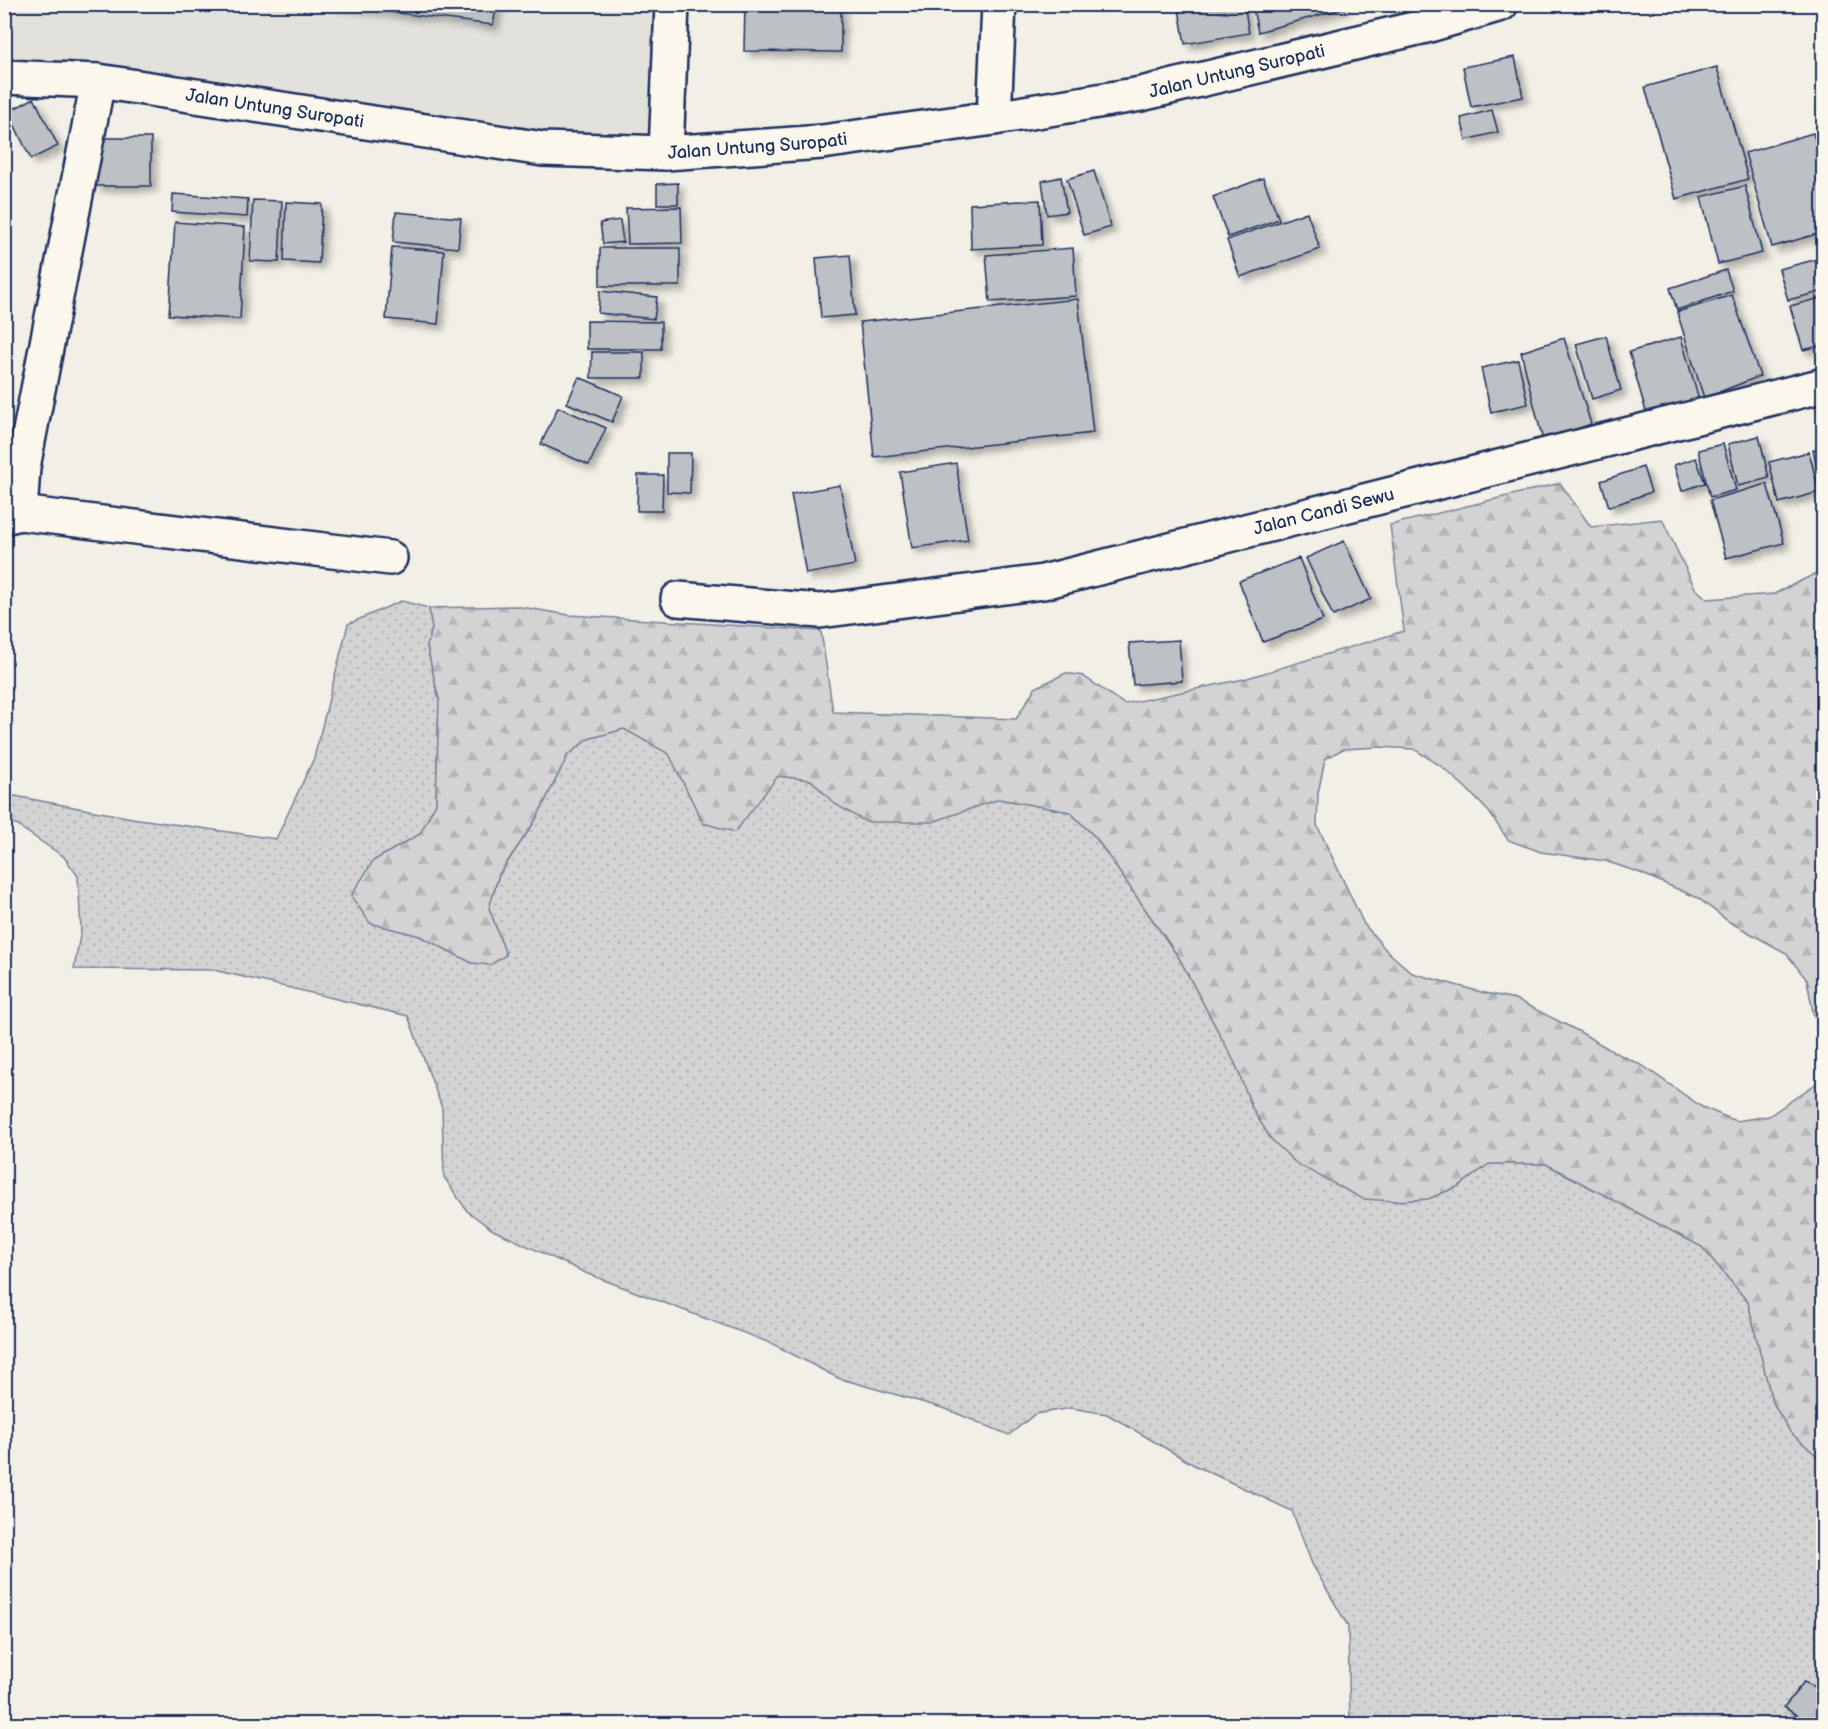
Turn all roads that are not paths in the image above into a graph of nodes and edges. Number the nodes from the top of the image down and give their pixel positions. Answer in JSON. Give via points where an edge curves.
{"nodes":[{"id":1,"x":672,"y":4,"type":"edge"},
{"id":2,"x":999,"y":4,"type":"edge"},
{"id":3,"x":1501,"y":4,"type":"edge"},
{"id":4,"x":4,"y":77,"type":"edge"},
{"id":5,"x":98,"y":81,"type":"junction"},
{"id":6,"x":994,"y":118,"type":"junction"},
{"id":7,"x":666,"y":153,"type":"junction"},
{"id":8,"x":1824,"y":385,"type":"edge"},
{"id":9,"x":12,"y":515,"type":"edge"},
{"id":10,"x":390,"y":558,"type":"dead end"},
{"id":11,"x":678,"y":599,"type":"dead end"}],
"edges":[{"from":1,"to":7,"type":"street"},
{"from":2,"to":6,"type":"street"},
{"from":3,"to":6,"type":"street","name":"Jalan Untung Suropati","via":[[1426,26],[1141,94]]},
{"from":4,"to":5,"type":"street","name":"Jalan Untung Suropati"},
{"from":5,"to":7,"type":"street","name":"Jalan Untung Suropati","via":[[543,149]]},
{"from":5,"to":9,"type":"street"},
{"from":6,"to":7,"type":"street","name":"Jalan Untung Suropati","via":[[822,142]]},
{"from":8,"to":11,"type":"street","name":"Jalan Candi Sewu","via":[[1044,582],[820,611]]},
{"from":9,"to":10,"type":"street"}]}
